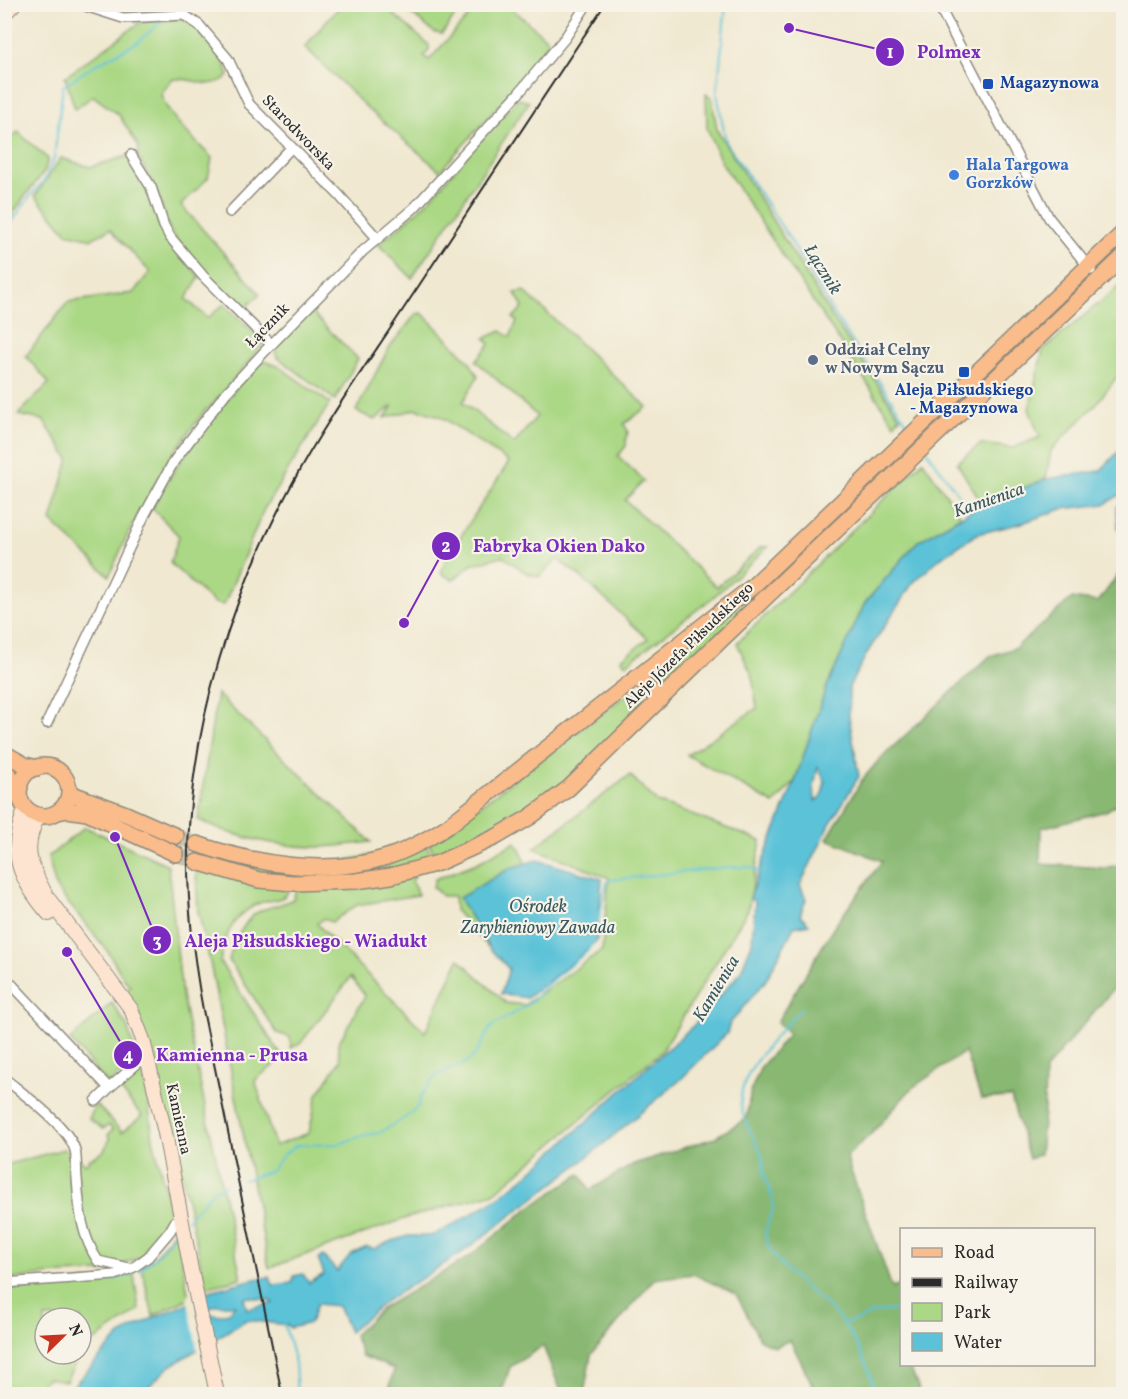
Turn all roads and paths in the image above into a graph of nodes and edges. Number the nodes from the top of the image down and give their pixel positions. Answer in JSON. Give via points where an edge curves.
{"nodes":[{"id":1,"x":14,"y":4,"type":"edge"},
{"id":2,"x":79,"y":4,"type":"edge"},
{"id":3,"x":587,"y":4,"type":"edge"},
{"id":4,"x":938,"y":4,"type":"edge"},
{"id":5,"x":4,"y":14,"type":"edge"},
{"id":6,"x":291,"y":148,"type":"junction"},
{"id":7,"x":131,"y":155,"type":"dead end"},
{"id":8,"x":230,"y":213,"type":"dead end"},
{"id":9,"x":1124,"y":232,"type":"edge"},
{"id":10,"x":377,"y":238,"type":"junction"},
{"id":11,"x":1124,"y":256,"type":"edge"},
{"id":12,"x":1087,"y":267,"type":"junction"},
{"id":13,"x":1099,"y":278,"type":"junction"},
{"id":14,"x":1053,"y":299,"type":"junction"},
{"id":15,"x":1065,"y":311,"type":"junction"},
{"id":16,"x":271,"y":344,"type":"junction"},
{"id":17,"x":638,"y":678,"type":"junction"},
{"id":18,"x":658,"y":700,"type":"junction"},
{"id":19,"x":47,"y":723,"type":"dead end"},
{"id":20,"x":4,"y":753,"type":"edge"},
{"id":21,"x":37,"y":768,"type":"junction"},
{"id":22,"x":4,"y":769,"type":"edge"},
{"id":23,"x":20,"y":788,"type":"junction"},
{"id":24,"x":69,"y":790,"type":"junction"},
{"id":25,"x":32,"y":812,"type":"junction"},
{"id":26,"x":58,"y":812,"type":"junction"},
{"id":27,"x":176,"y":836,"type":"tunnel mouth"},
{"id":28,"x":197,"y":844,"type":"tunnel mouth"},
{"id":29,"x":16,"y":845,"type":"edge"},
{"id":30,"x":176,"y":854,"type":"tunnel mouth"},
{"id":31,"x":196,"y":862,"type":"tunnel mouth"},
{"id":32,"x":4,"y":976,"type":"edge"},
{"id":33,"x":147,"y":1055,"type":"junction"},
{"id":34,"x":4,"y":1078,"type":"edge"},
{"id":35,"x":109,"y":1088,"type":"junction"},
{"id":36,"x":96,"y":1101,"type":"dead end"},
{"id":37,"x":180,"y":1213,"type":"junction"},
{"id":38,"x":129,"y":1268,"type":"junction"},
{"id":39,"x":4,"y":1283,"type":"edge"},
{"id":40,"x":217,"y":1394,"type":"edge"}],
"edges":[{"from":1,"to":5,"type":"street"},
{"from":2,"to":6,"type":"street","name":"Starodworska","via":[[123,18],[184,15],[228,59],[249,104]]},
{"from":3,"to":10,"type":"street","name":"Łącznik","via":[[565,38],[518,94],[414,208]]},
{"from":4,"to":12,"type":"street","via":[[1049,218]]},
{"from":6,"to":8,"type":"street"},
{"from":6,"to":10,"type":"street","name":"Starodworska"},
{"from":7,"to":16,"type":"street","via":[[151,187],[170,237]]},
{"from":9,"to":12,"type":"main road","name":"Aleje Józefa Piłsudskiego"},
{"from":10,"to":16,"type":"street","name":"Łącznik"},
{"from":11,"to":13,"type":"main road","name":"Aleje Józefa Piłsudskiego"},
{"from":12,"to":13,"type":"street"},
{"from":12,"to":14,"type":"main road","name":"Aleje Józefa Piłsudskiego"},
{"from":13,"to":15,"type":"main road","name":"Aleje Józefa Piłsudskiego"},
{"from":14,"to":15,"type":"main road"},
{"from":14,"to":17,"type":"main road","name":"Aleje Józefa Piłsudskiego","via":[[752,587]]},
{"from":15,"to":18,"type":"main road","name":"Aleje Józefa Piłsudskiego"},
{"from":16,"to":19,"type":"street","name":"Łącznik","via":[[225,394],[174,461]]},
{"from":17,"to":18,"type":"main road"},
{"from":17,"to":28,"type":"main road","name":"Aleje Józefa Piłsudskiego","via":[[448,826],[402,852],[353,864],[294,865],[246,859]]},
{"from":18,"to":31,"type":"main road","name":"Aleje Józefa Piłsudskiego","via":[[568,788],[496,837],[438,863],[356,881],[294,883],[259,880]]},
{"from":20,"to":21,"type":"main road"},
{"from":21,"to":23,"type":"main road","via":[[25,776]]},
{"from":21,"to":24,"type":"main road","via":[[47,767],[60,773]]},
{"from":22,"to":23,"type":"main road"},
{"from":23,"to":25,"type":"main road","via":[[21,800]]},
{"from":24,"to":26,"type":"main road"},
{"from":24,"to":27,"type":"main road"},
{"from":25,"to":26,"type":"main road"},
{"from":25,"to":29,"type":"street","name":"Kamienna","via":[[31,830]]},
{"from":26,"to":30,"type":"main road","via":[[87,813]]},
{"from":29,"to":33,"type":"street","name":"Kamienna","via":[[30,860],[46,897],[130,1009]]},
{"from":32,"to":35,"type":"street"},
{"from":33,"to":35,"type":"street"},
{"from":33,"to":37,"type":"street","name":"Kamienna"},
{"from":34,"to":38,"type":"street","via":[[53,1120],[75,1150],[80,1222],[98,1261]]},
{"from":35,"to":36,"type":"street"},
{"from":37,"to":38,"type":"street","via":[[148,1257]]},
{"from":37,"to":40,"type":"street","name":"Kamienna"},
{"from":38,"to":39,"type":"street","via":[[115,1275]]}]}
